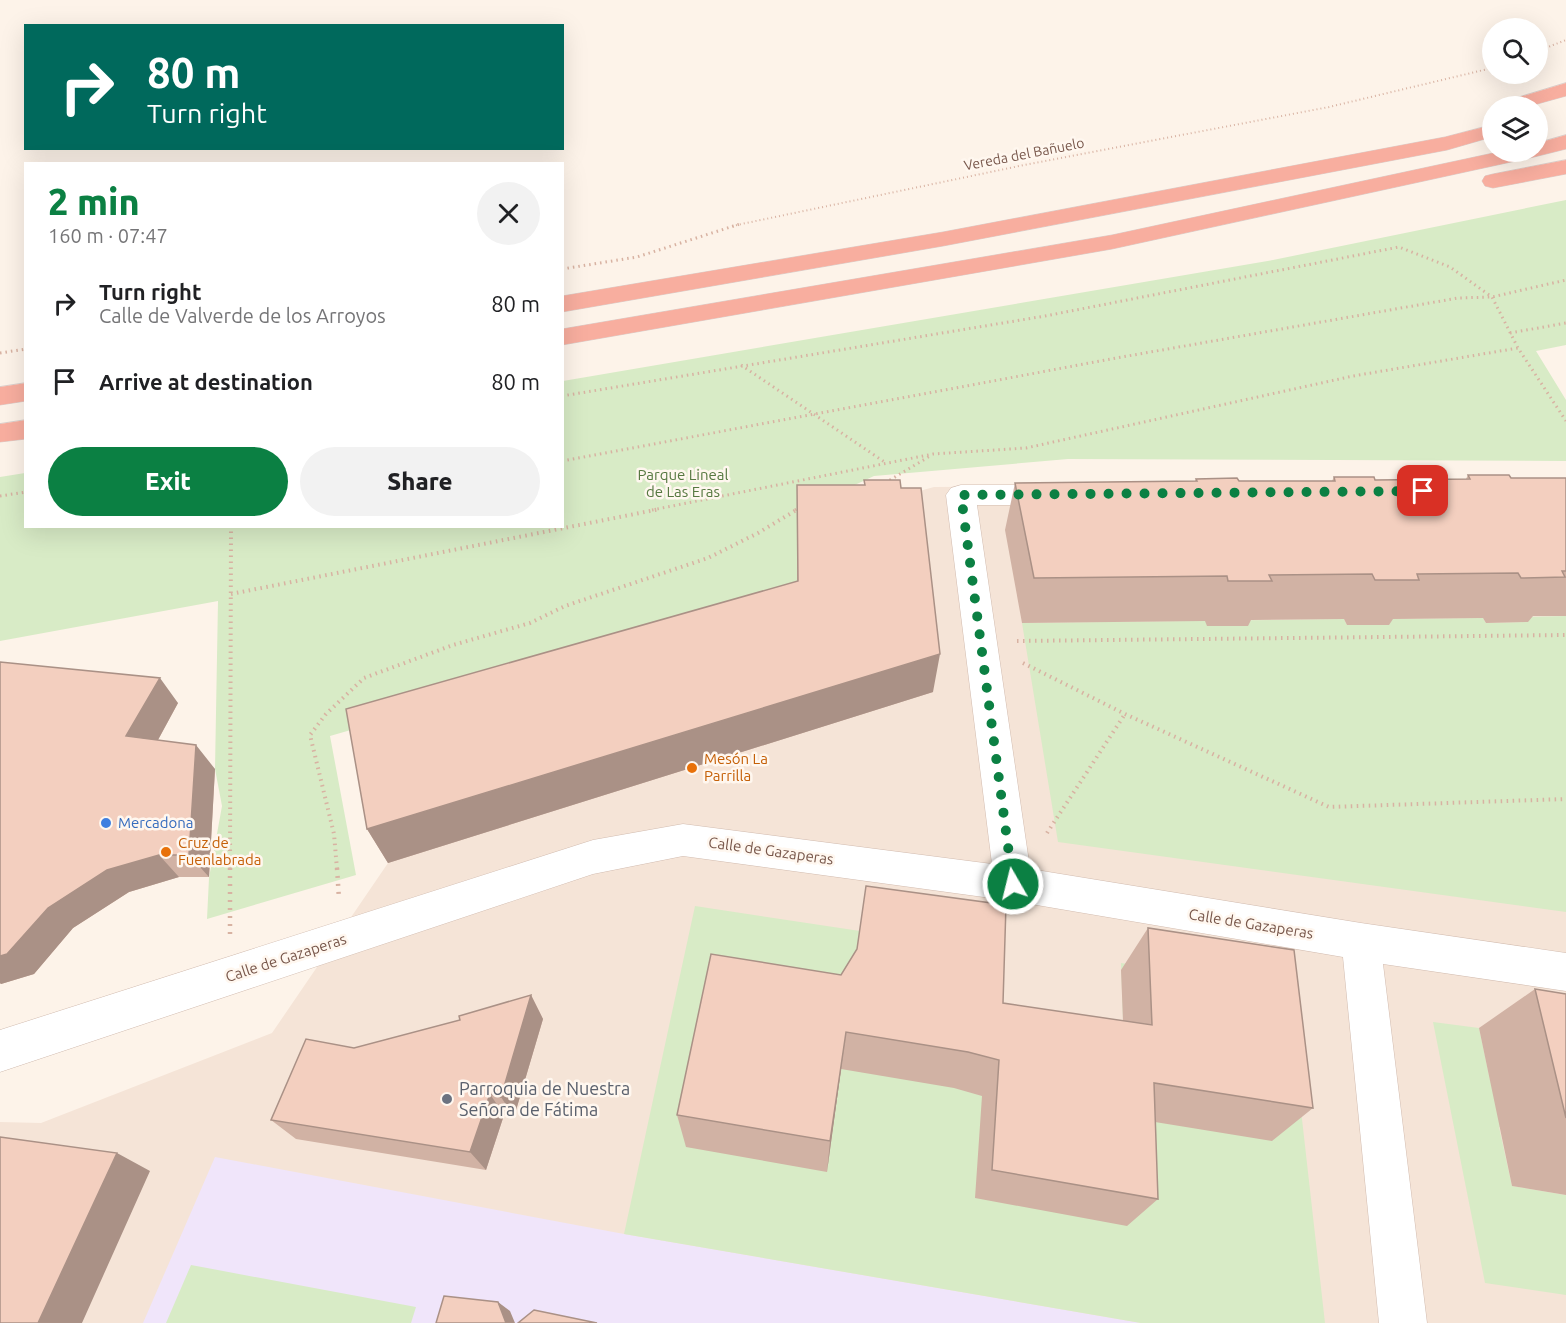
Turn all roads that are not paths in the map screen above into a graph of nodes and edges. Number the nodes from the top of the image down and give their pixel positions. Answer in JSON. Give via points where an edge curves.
{"nodes":[{"id":1,"x":1566,"y":89,"type":"edge"},
{"id":2,"x":1543,"y":96,"type":"edge"},
{"id":3,"x":1482,"y":115,"type":"edge"},
{"id":4,"x":1482,"y":133,"type":"edge"},
{"id":5,"x":1566,"y":142,"type":"edge"},
{"id":6,"x":1548,"y":146,"type":"edge"},
{"id":7,"x":1482,"y":162,"type":"edge"},
{"id":8,"x":1566,"y":166,"type":"edge"},
{"id":9,"x":1247,"y":180,"type":"junction"},
{"id":10,"x":1112,"y":242,"type":"junction"},
{"id":11,"x":564,"y":304,"type":"edge"},
{"id":12,"x":564,"y":337,"type":"edge"},
{"id":13,"x":24,"y":392,"type":"edge"},
{"id":14,"x":0,"y":396,"type":"edge"},
{"id":15,"x":24,"y":429,"type":"edge"},
{"id":16,"x":0,"y":433,"type":"edge"},
{"id":17,"x":1088,"y":495,"type":"edge"},
{"id":18,"x":1013,"y":884,"type":"junction"},
{"id":19,"x":1361,"y":942,"type":"junction"},
{"id":20,"x":1566,"y":972,"type":"edge"},
{"id":21,"x":0,"y":1052,"type":"edge"},
{"id":22,"x":1404,"y":1323,"type":"edge"}],
"edges":[{"from":1,"to":2,"type":"highway"},
{"from":3,"to":9,"type":"highway"},
{"from":4,"to":9,"type":"highway"},
{"from":5,"to":6,"type":"highway"},
{"from":7,"to":10,"type":"highway"},
{"from":8,"to":10,"type":"highway","via":[[1338,213]]},
{"from":9,"to":11,"type":"highway","via":[[943,239]]},
{"from":10,"to":12,"type":"highway"},
{"from":13,"to":14,"type":"highway"},
{"from":15,"to":16,"type":"highway"},
{"from":17,"to":18,"type":"street","via":[[961,495]]},
{"from":18,"to":19,"type":"street","name":"Calle de Gazaperas"},
{"from":18,"to":21,"type":"street","name":"Calle de Gazaperas","via":[[683,840],[593,857]]},
{"from":19,"to":20,"type":"street","name":"Calle de Gazaperas"},
{"from":19,"to":22,"type":"street"}]}
